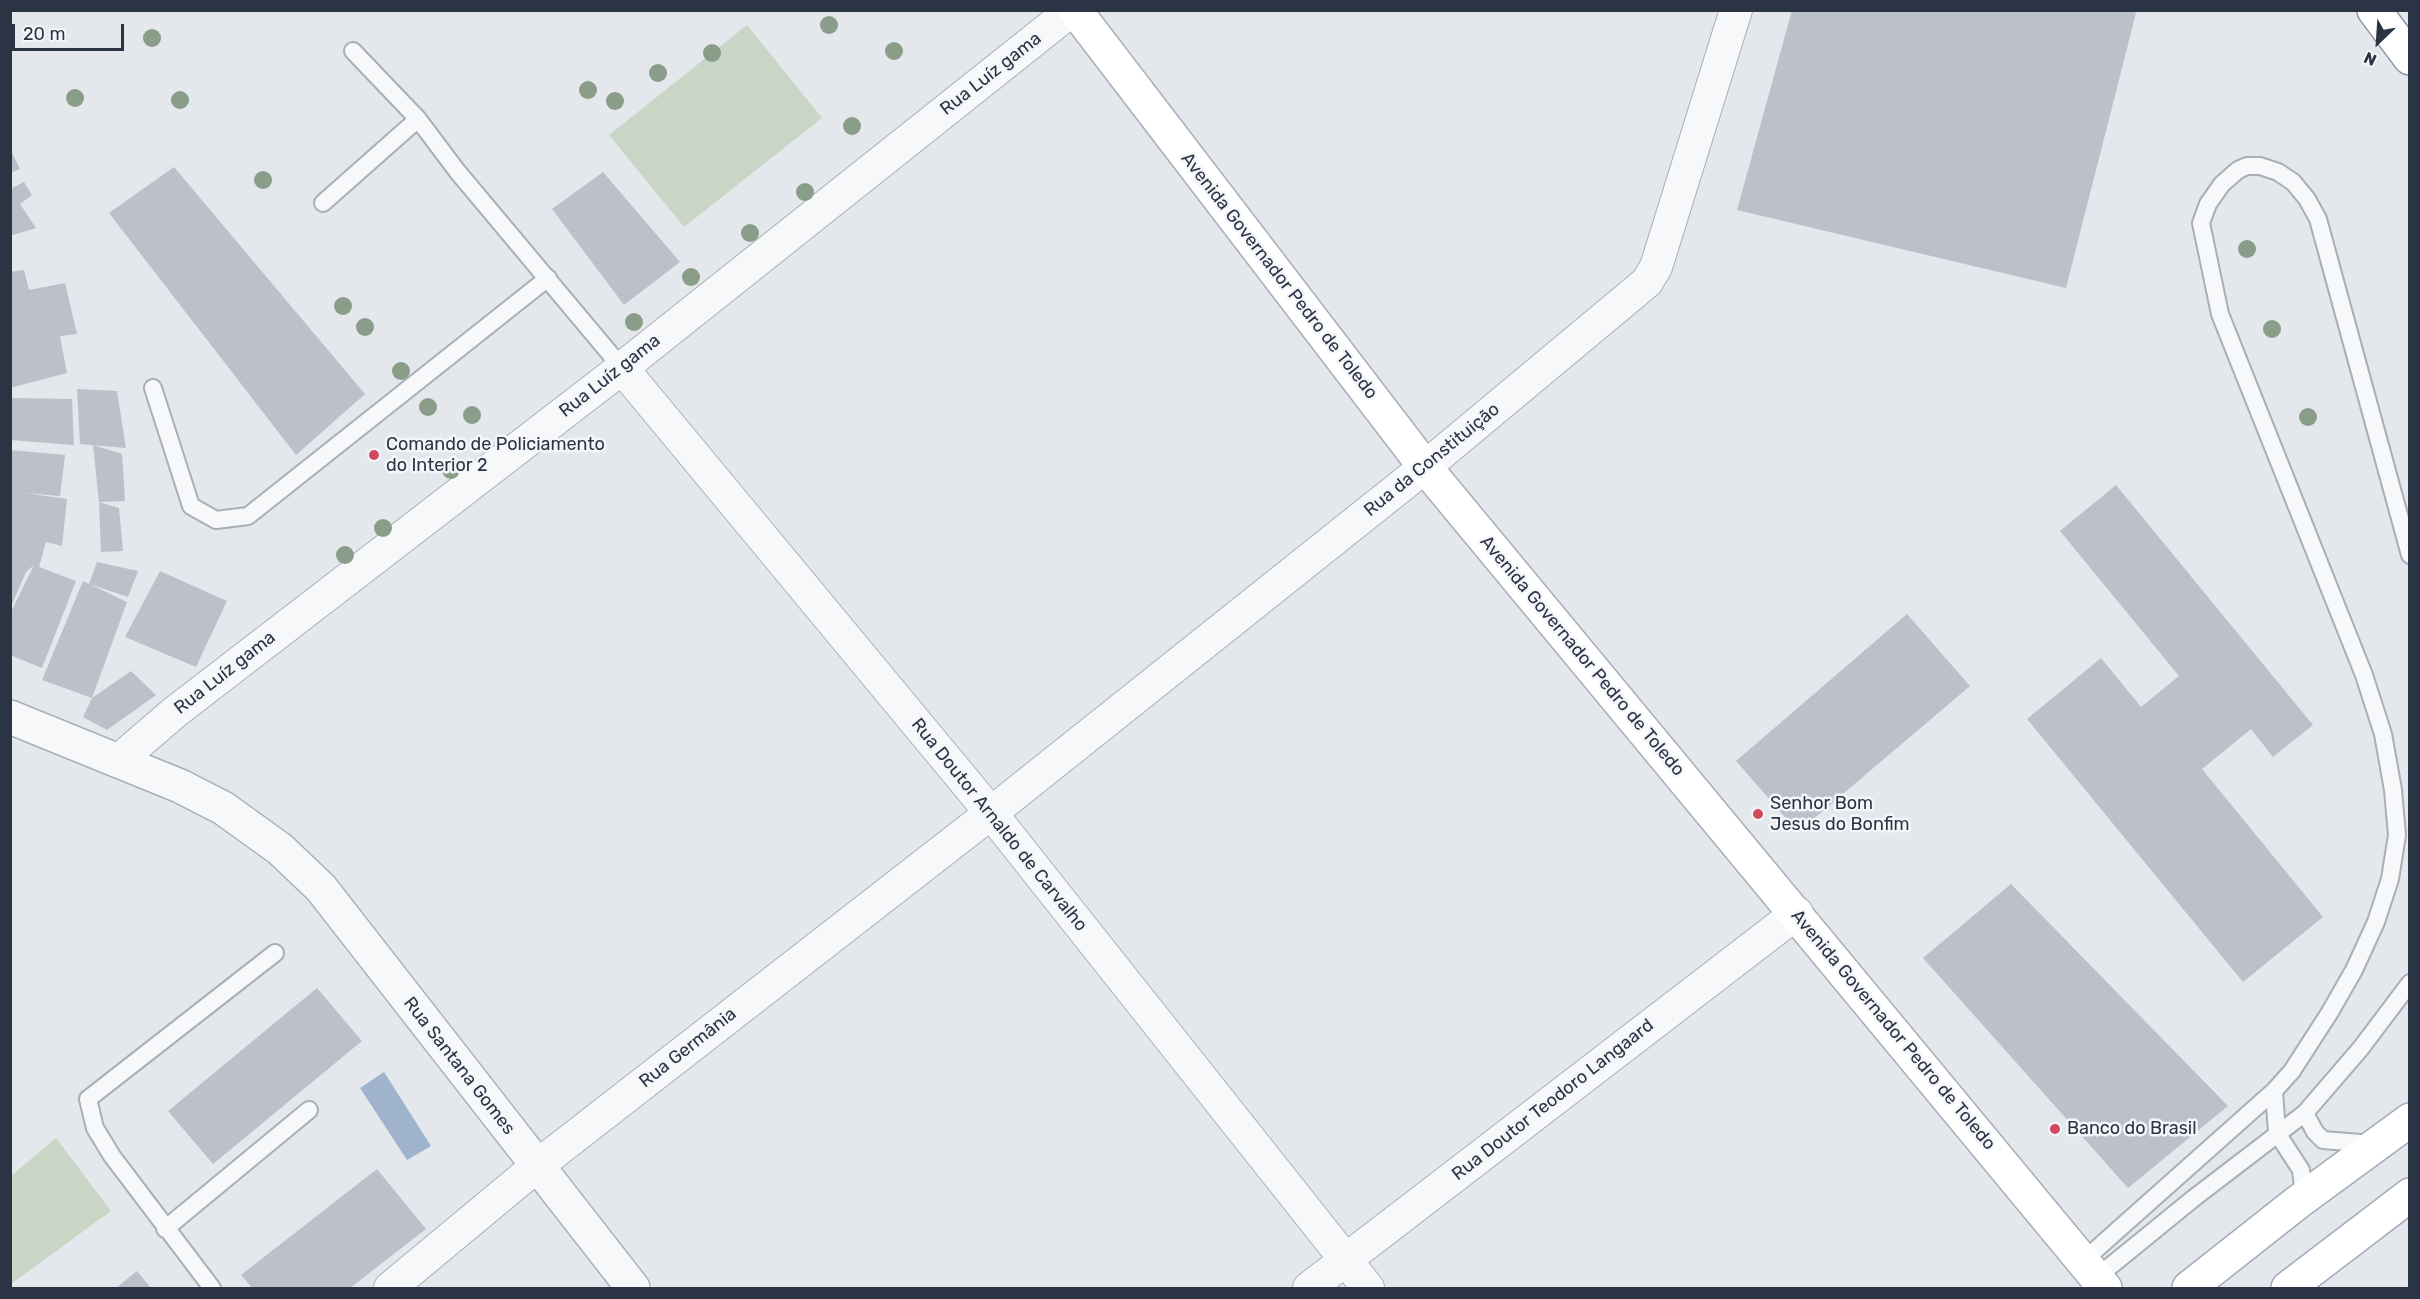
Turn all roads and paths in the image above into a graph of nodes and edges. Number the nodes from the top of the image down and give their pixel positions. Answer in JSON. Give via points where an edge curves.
{"nodes":[{"id":1,"x":1073,"y":10,"type":"edge"},
{"id":2,"x":1736,"y":10,"type":"edge"},
{"id":3,"x":2374,"y":10,"type":"edge"},
{"id":4,"x":353,"y":51,"type":"dead end"},
{"id":5,"x":2409,"y":58,"type":"edge"},
{"id":6,"x":418,"y":119,"type":"junction"},
{"id":7,"x":323,"y":203,"type":"dead end"},
{"id":8,"x":548,"y":278,"type":"junction"},
{"id":9,"x":622,"y":368,"type":"junction"},
{"id":10,"x":153,"y":388,"type":"dead end"},
{"id":11,"x":1425,"y":467,"type":"junction"},
{"id":12,"x":2409,"y":555,"type":"edge"},
{"id":13,"x":10,"y":717,"type":"edge"},
{"id":14,"x":118,"y":761,"type":"junction"},
{"id":15,"x":991,"y":813,"type":"junction"},
{"id":16,"x":1797,"y":913,"type":"junction"},
{"id":17,"x":275,"y":953,"type":"dead end"},
{"id":18,"x":2409,"y":983,"type":"edge"},
{"id":19,"x":2274,"y":1091,"type":"junction"},
{"id":20,"x":309,"y":1110,"type":"dead end"},
{"id":21,"x":2305,"y":1113,"type":"junction"},
{"id":22,"x":2409,"y":1120,"type":"edge"},
{"id":23,"x":2277,"y":1133,"type":"junction"},
{"id":24,"x":2377,"y":1144,"type":"junction"},
{"id":25,"x":537,"y":1166,"type":"junction"},
{"id":26,"x":2409,"y":1195,"type":"edge"},
{"id":27,"x":2298,"y":1202,"type":"junction"},
{"id":28,"x":165,"y":1228,"type":"junction"},
{"id":29,"x":1345,"y":1260,"type":"junction"},
{"id":30,"x":2095,"y":1275,"type":"edge"},
{"id":31,"x":212,"y":1288,"type":"edge"},
{"id":32,"x":390,"y":1288,"type":"edge"},
{"id":33,"x":633,"y":1288,"type":"edge"},
{"id":34,"x":1309,"y":1288,"type":"edge"},
{"id":35,"x":1368,"y":1288,"type":"edge"},
{"id":36,"x":2189,"y":1288,"type":"edge"},
{"id":37,"x":2289,"y":1288,"type":"edge"}],
"edges":[{"from":1,"to":9,"type":"street","name":"Rua Luíz gama"},
{"from":1,"to":11,"type":"main road","name":"Avenida Governador Pedro de Toledo"},
{"from":2,"to":11,"type":"street","name":"Rua da Constituição","via":[[1652,276]]},
{"from":3,"to":5,"type":"main road"},
{"from":4,"to":6,"type":"lane"},
{"from":6,"to":7,"type":"lane"},
{"from":6,"to":8,"type":"lane"},
{"from":8,"to":9,"type":"lane"},
{"from":8,"to":10,"type":"lane","via":[[248,516],[216,520],[192,506]]},
{"from":9,"to":14,"type":"street","name":"Rua Luíz gama","via":[[175,712]]},
{"from":9,"to":15,"type":"street","name":"Rua Doutor Arnaldo de Carvalho"},
{"from":11,"to":15,"type":"street","name":"Rua da Constituição"},
{"from":11,"to":16,"type":"main road","name":"Avenida Governador Pedro de Toledo"},
{"from":12,"to":19,"type":"lane","via":[[2318,219],[2293,182],[2278,172],[2247,166],[2222,184],[2201,223],[2220,314],[2364,675],[2383,734],[2397,835],[2390,879],[2354,970],[2309,1047]]},
{"from":13,"to":14,"type":"street","name":"Rua Santana Gomes"},
{"from":14,"to":25,"type":"street","name":"Rua Santana Gomes","via":[[223,808],[280,849],[321,888]]},
{"from":15,"to":25,"type":"street","name":"Rua Germânia"},
{"from":15,"to":29,"type":"street","name":"Rua Doutor Arnaldo de Carvalho"},
{"from":16,"to":29,"type":"street","name":"Rua Doutor Teodoro Langaard"},
{"from":16,"to":30,"type":"main road","name":"Avenida Governador Pedro de Toledo"},
{"from":17,"to":28,"type":"lane","via":[[88,1099],[95,1128]]},
{"from":18,"to":21,"type":"lane","via":[[2361,1048]]},
{"from":19,"to":23,"type":"lane"},
{"from":19,"to":30,"type":"lane"},
{"from":20,"to":28,"type":"lane"},
{"from":21,"to":23,"type":"lane"},
{"from":21,"to":24,"type":"lane","via":[[2323,1140]]},
{"from":22,"to":24,"type":"main road"},
{"from":23,"to":27,"type":"lane","via":[[2301,1170],[2303,1188]]},
{"from":23,"to":30,"type":"lane"},
{"from":24,"to":27,"type":"main road"},
{"from":25,"to":32,"type":"street","name":"Rua Germânia"},
{"from":25,"to":33,"type":"street","name":"Rua Santana Gomes"},
{"from":26,"to":37,"type":"main road"},
{"from":27,"to":36,"type":"main road"},
{"from":28,"to":31,"type":"lane"},
{"from":29,"to":34,"type":"street","name":"Rua Doutor Teodoro Langaard"},
{"from":29,"to":35,"type":"street","name":"Rua Doutor Arnaldo de Carvalho"}]}
